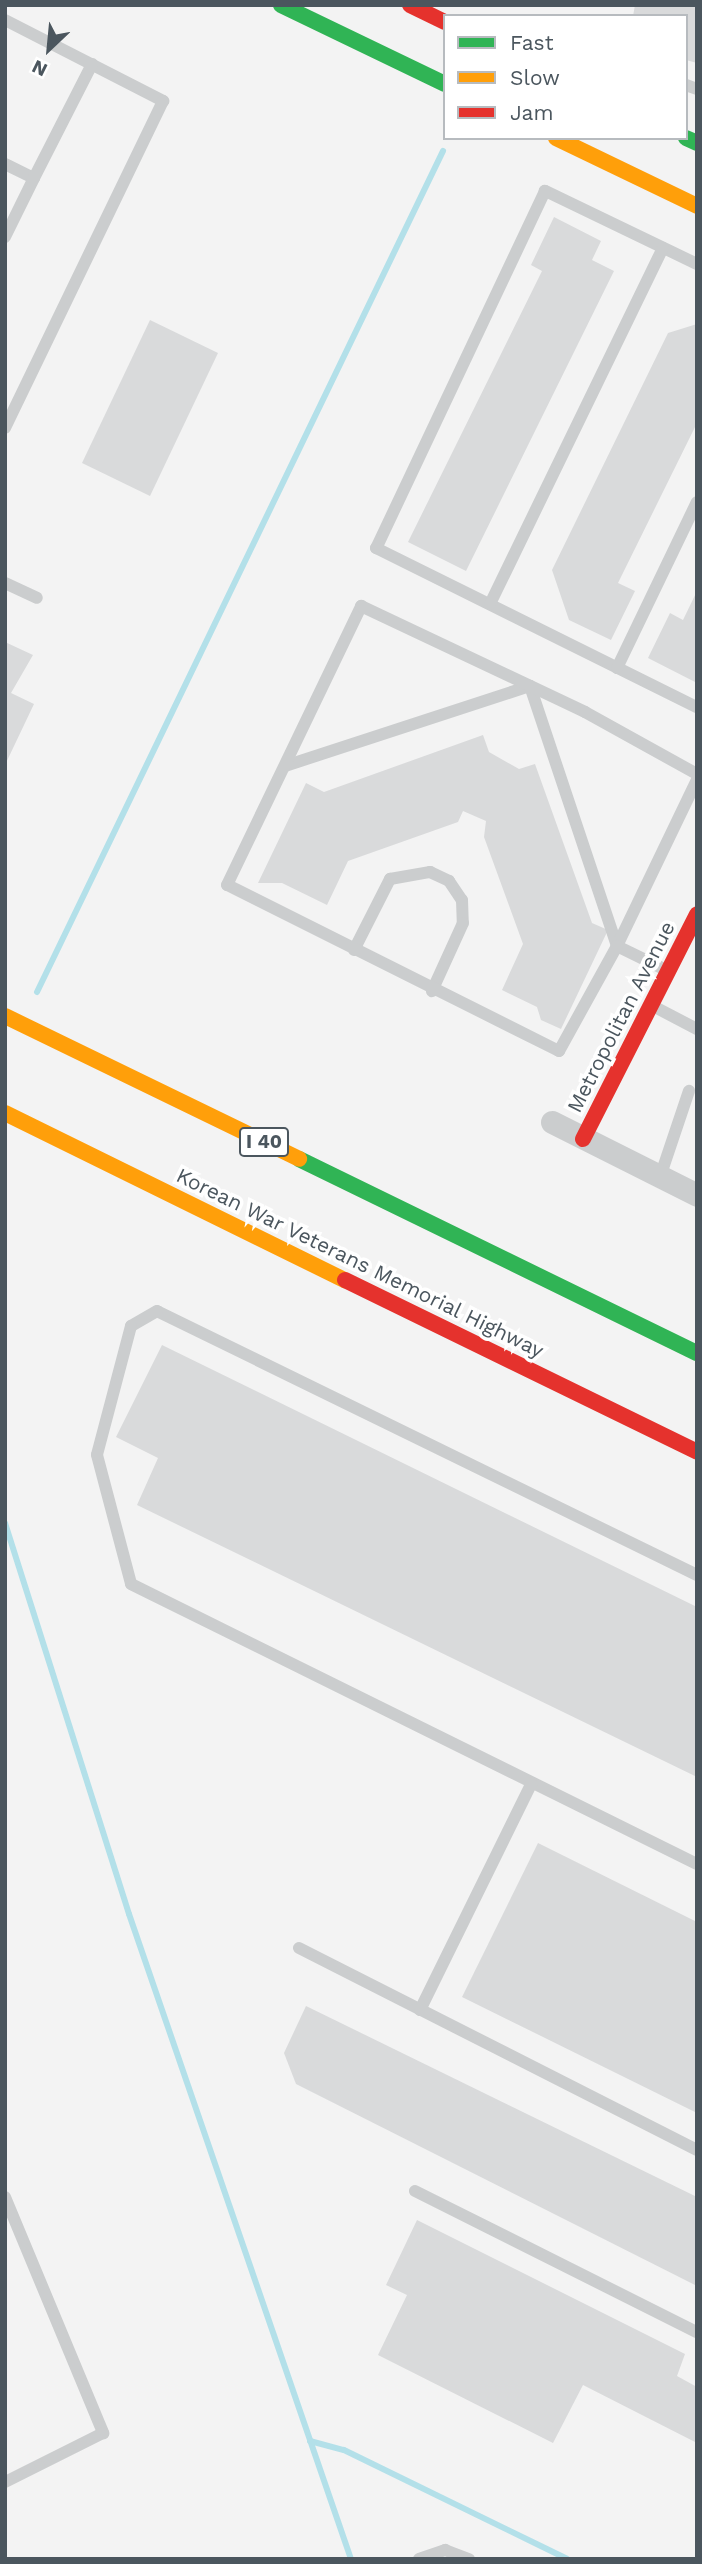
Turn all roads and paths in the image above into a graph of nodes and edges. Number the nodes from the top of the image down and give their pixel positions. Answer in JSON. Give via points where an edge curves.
{"nodes":[{"id":1,"x":281,"y":5,"type":"edge"},
{"id":2,"x":410,"y":5,"type":"edge"},
{"id":3,"x":5,"y":20,"type":"edge"},
{"id":4,"x":443,"y":21,"type":"edge"},
{"id":5,"x":92,"y":65,"type":"junction"},
{"id":6,"x":443,"y":84,"type":"edge"},
{"id":7,"x":560,"y":140,"type":"edge"},
{"id":8,"x":5,"y":164,"type":"edge"},
{"id":9,"x":34,"y":178,"type":"junction"},
{"id":10,"x":697,"y":206,"type":"edge"},
{"id":11,"x":5,"y":237,"type":"edge"},
{"id":12,"x":663,"y":248,"type":"junction"},
{"id":13,"x":697,"y":264,"type":"edge"},
{"id":14,"x":5,"y":428,"type":"edge"},
{"id":15,"x":697,"y":502,"type":"edge"},
{"id":16,"x":5,"y":583,"type":"edge"},
{"id":17,"x":37,"y":598,"type":"dead end"},
{"id":18,"x":490,"y":604,"type":"junction"},
{"id":19,"x":617,"y":668,"type":"junction"},
{"id":20,"x":530,"y":686,"type":"junction"},
{"id":21,"x":697,"y":707,"type":"edge"},
{"id":22,"x":285,"y":766,"type":"junction"},
{"id":23,"x":697,"y":774,"type":"edge"},
{"id":24,"x":697,"y":780,"type":"edge"},
{"id":25,"x":697,"y":914,"type":"edge"},
{"id":26,"x":617,"y":946,"type":"junction"},
{"id":27,"x":354,"y":950,"type":"junction"},
{"id":28,"x":668,"y":971,"type":"junction"},
{"id":29,"x":432,"y":990,"type":"junction"},
{"id":30,"x":651,"y":1005,"type":"junction"},
{"id":31,"x":5,"y":1016,"type":"edge"},
{"id":32,"x":697,"y":1029,"type":"edge"},
{"id":33,"x":689,"y":1091,"type":"dead end"},
{"id":34,"x":5,"y":1113,"type":"edge"},
{"id":35,"x":552,"y":1122,"type":"dead end"},
{"id":36,"x":583,"y":1139,"type":"junction"},
{"id":37,"x":660,"y":1177,"type":"junction"},
{"id":38,"x":697,"y":1195,"type":"edge"},
{"id":39,"x":522,"y":1268,"type":"junction"},
{"id":40,"x":672,"y":1318,"type":"dead end"},
{"id":41,"x":697,"y":1353,"type":"edge"},
{"id":42,"x":697,"y":1452,"type":"edge"},
{"id":43,"x":697,"y":1575,"type":"edge"},
{"id":44,"x":531,"y":1784,"type":"junction"},
{"id":45,"x":697,"y":1864,"type":"edge"},
{"id":46,"x":299,"y":1948,"type":"dead end"},
{"id":47,"x":420,"y":2010,"type":"junction"},
{"id":48,"x":697,"y":2150,"type":"edge"},
{"id":49,"x":415,"y":2191,"type":"dead end"},
{"id":50,"x":5,"y":2197,"type":"edge"},
{"id":51,"x":13,"y":2215,"type":"junction"},
{"id":52,"x":5,"y":2230,"type":"edge"},
{"id":53,"x":697,"y":2332,"type":"edge"},
{"id":54,"x":5,"y":2482,"type":"edge"},
{"id":55,"x":419,"y":2559,"type":"edge"},
{"id":56,"x":469,"y":2559,"type":"edge"}],
"edges":[{"from":1,"to":6,"type":"main road"},
{"from":2,"to":4,"type":"main road"},
{"from":3,"to":5,"type":"lane"},
{"from":5,"to":9,"type":"lane"},
{"from":5,"to":14,"type":"lane","via":[[163,101]]},
{"from":7,"to":10,"type":"main road"},
{"from":8,"to":9,"type":"lane"},
{"from":9,"to":11,"type":"lane"},
{"from":12,"to":13,"type":"lane"},
{"from":12,"to":18,"type":"lane"},
{"from":12,"to":18,"type":"lane","via":[[545,191],[376,548]]},
{"from":15,"to":19,"type":"lane"},
{"from":16,"to":17,"type":"lane"},
{"from":18,"to":19,"type":"lane"},
{"from":19,"to":21,"type":"lane"},
{"from":20,"to":22,"type":"lane"},
{"from":20,"to":22,"type":"lane","via":[[361,606]]},
{"from":20,"to":23,"type":"lane"},
{"from":20,"to":26,"type":"lane"},
{"from":22,"to":27,"type":"lane","via":[[227,885]]},
{"from":24,"to":26,"type":"lane"},
{"from":25,"to":28,"type":"main road","name":"Metropolitan Avenue"},
{"from":26,"to":28,"type":"lane"},
{"from":26,"to":29,"type":"lane","via":[[559,1051]]},
{"from":27,"to":29,"type":"lane"},
{"from":27,"to":29,"type":"lane","via":[[390,879],[430,872],[449,881],[462,900],[463,923]]},
{"from":28,"to":30,"type":"main road","name":"Metropolitan Avenue"},
{"from":30,"to":32,"type":"lane"},
{"from":30,"to":36,"type":"main road","name":"Metropolitan Avenue"},
{"from":31,"to":39,"type":"main road","number":"I 40"},
{"from":33,"to":37,"type":"lane"},
{"from":34,"to":42,"type":"main road","name":"Korean War Veterans Memorial Highway"},
{"from":35,"to":36,"type":"street"},
{"from":36,"to":37,"type":"street"},
{"from":37,"to":38,"type":"street"},
{"from":39,"to":40,"type":"main road"},
{"from":39,"to":41,"type":"main road","number":"I 40"},
{"from":43,"to":44,"type":"lane","via":[[157,1311],[136,1320],[97,1455],[131,1584]]},
{"from":44,"to":45,"type":"lane"},
{"from":44,"to":47,"type":"lane"},
{"from":46,"to":47,"type":"lane"},
{"from":47,"to":48,"type":"lane"},
{"from":49,"to":53,"type":"lane"},
{"from":50,"to":51,"type":"lane"},
{"from":51,"to":52,"type":"lane"},
{"from":51,"to":54,"type":"lane","via":[[103,2433]]},
{"from":55,"to":56,"type":"lane","via":[[445,2550]]}]}
